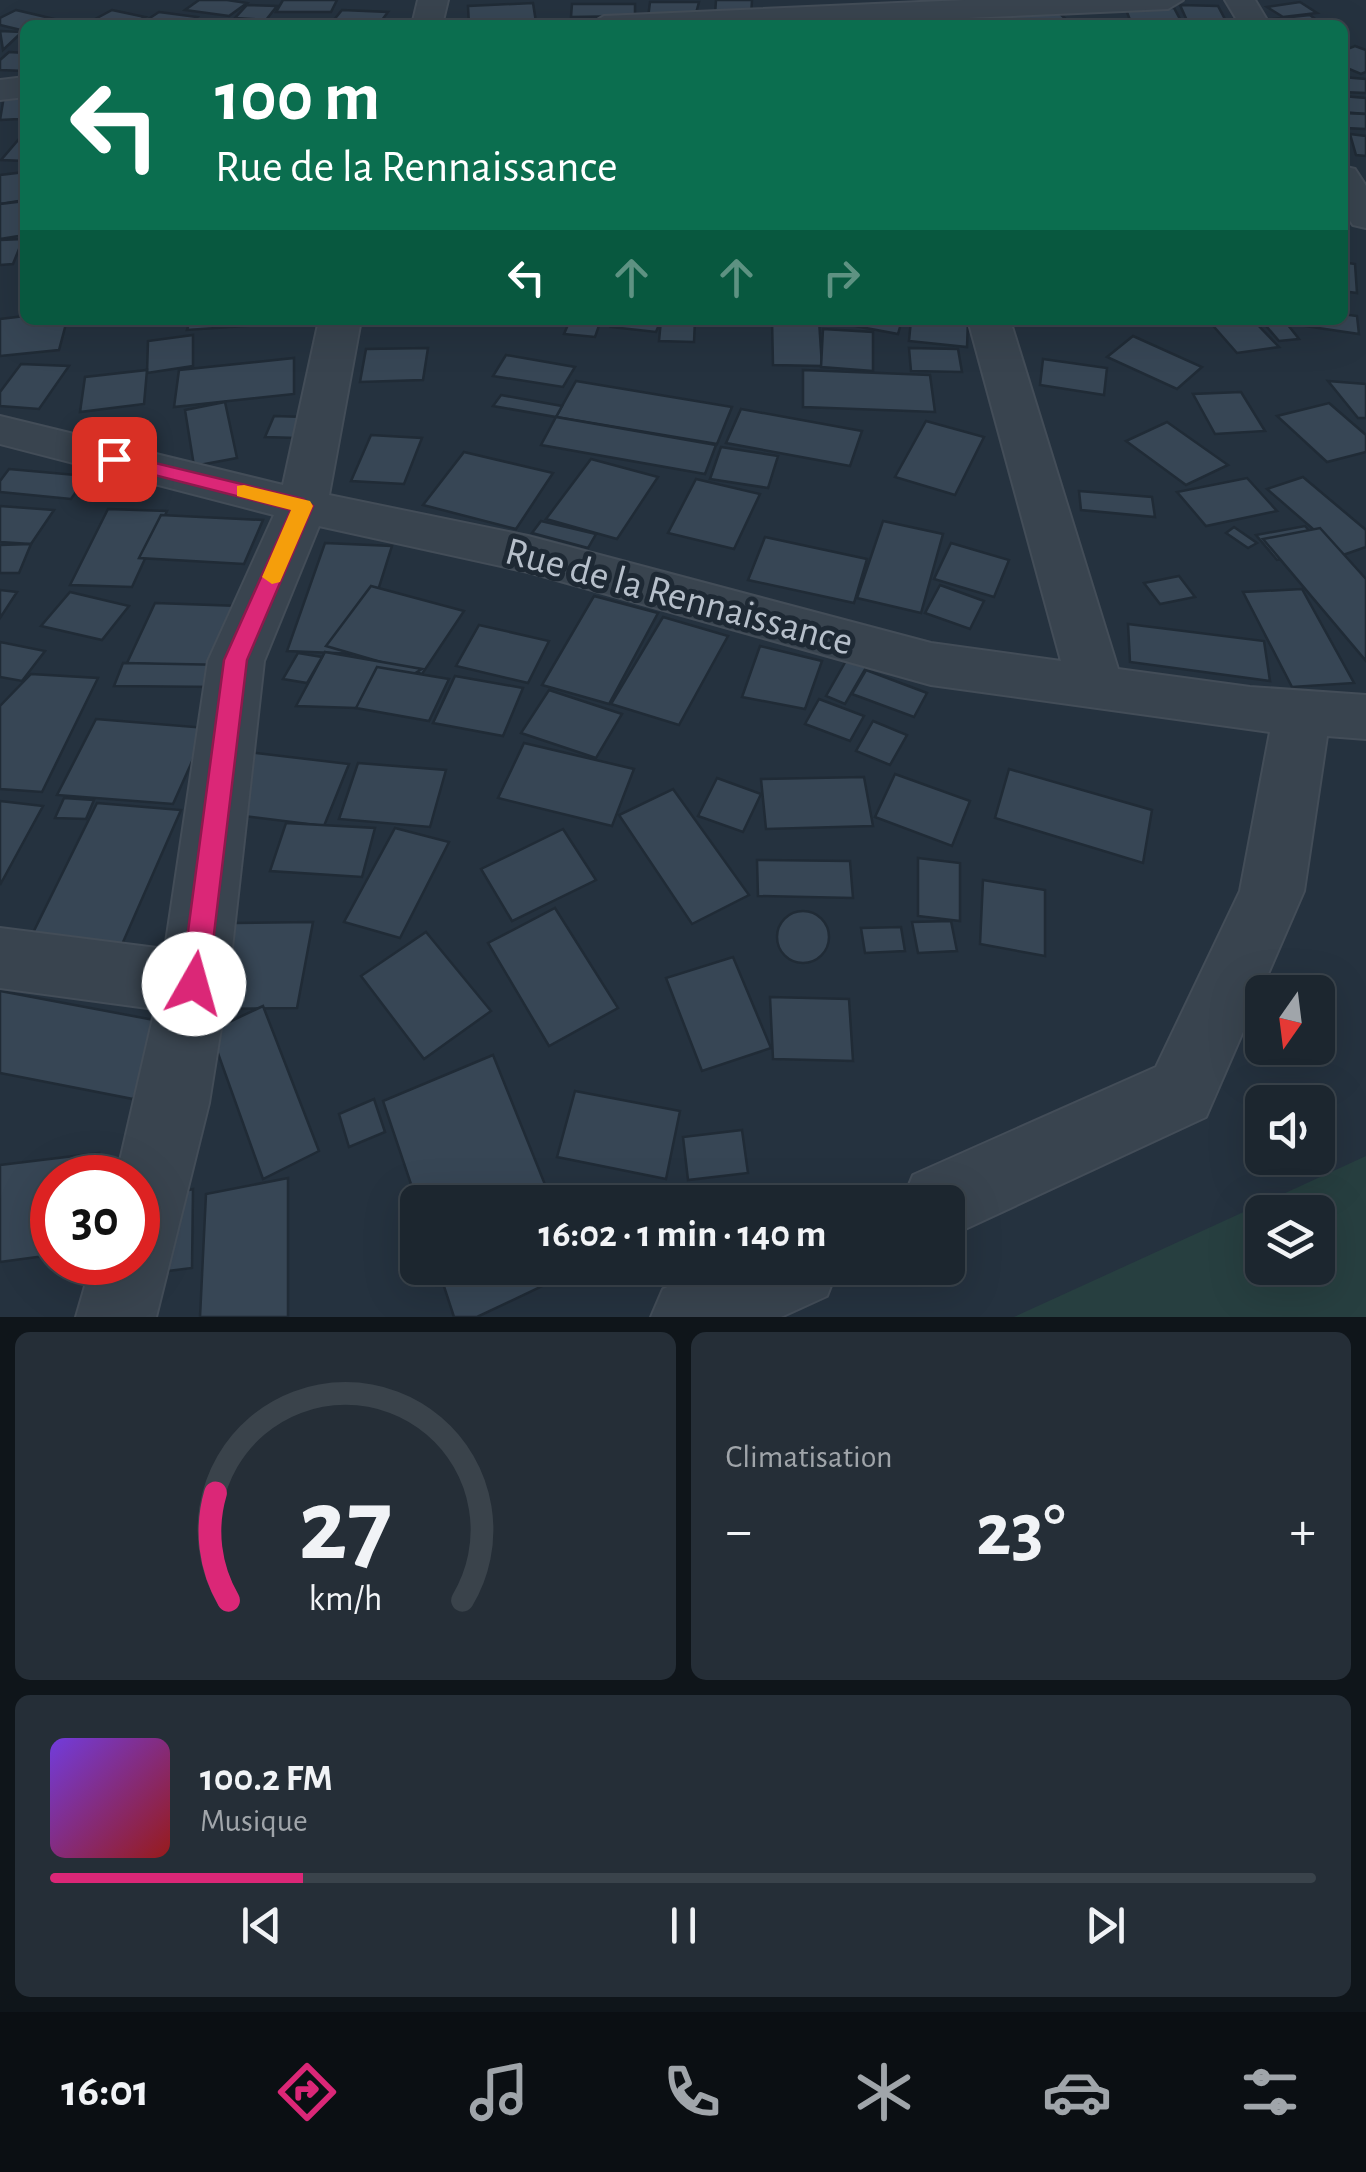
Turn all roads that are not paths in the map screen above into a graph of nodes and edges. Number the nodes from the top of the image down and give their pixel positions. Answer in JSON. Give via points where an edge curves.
{"nodes":[{"id":1,"x":1168,"y":0,"type":"edge"},
{"id":2,"x":896,"y":13,"type":"edge"},
{"id":3,"x":726,"y":20,"type":"edge"},
{"id":4,"x":1348,"y":187,"type":"edge"},
{"id":5,"x":1366,"y":217,"type":"edge"},
{"id":6,"x":339,"y":325,"type":"edge"},
{"id":7,"x":990,"y":325,"type":"edge"},
{"id":8,"x":0,"y":430,"type":"edge"},
{"id":9,"x":303,"y":506,"type":"junction"},
{"id":10,"x":1096,"y":688,"type":"junction"},
{"id":11,"x":1334,"y":716,"type":"edge"},
{"id":12,"x":0,"y":958,"type":"edge"},
{"id":13,"x":194,"y":984,"type":"junction"},
{"id":14,"x":160,"y":1155,"type":"edge"},
{"id":15,"x":965,"y":1191,"type":"edge"},
{"id":16,"x":125,"y":1285,"type":"edge"},
{"id":17,"x":762,"y":1285,"type":"edge"},
{"id":18,"x":116,"y":1317,"type":"edge"},
{"id":19,"x":691,"y":1317,"type":"edge"}],
"edges":[{"from":1,"to":2,"type":"street"},
{"from":2,"to":3,"type":"street"},
{"from":4,"to":5,"type":"street"},
{"from":6,"to":9,"type":"street"},
{"from":7,"to":10,"type":"street"},
{"from":8,"to":9,"type":"street","name":"Rue de la Rennaissance"},
{"from":9,"to":10,"type":"street","name":"Rue de la Rennaissance","via":[[528,554],[931,664]]},
{"from":9,"to":13,"type":"street","via":[[236,660]]},
{"from":10,"to":11,"type":"street","name":"Rue de la Rennaissance"},
{"from":11,"to":15,"type":"street","via":[[1272,891],[1181,1092]]},
{"from":12,"to":13,"type":"street"},
{"from":13,"to":14,"type":"street"},
{"from":16,"to":18,"type":"street"},
{"from":17,"to":19,"type":"street"}]}
